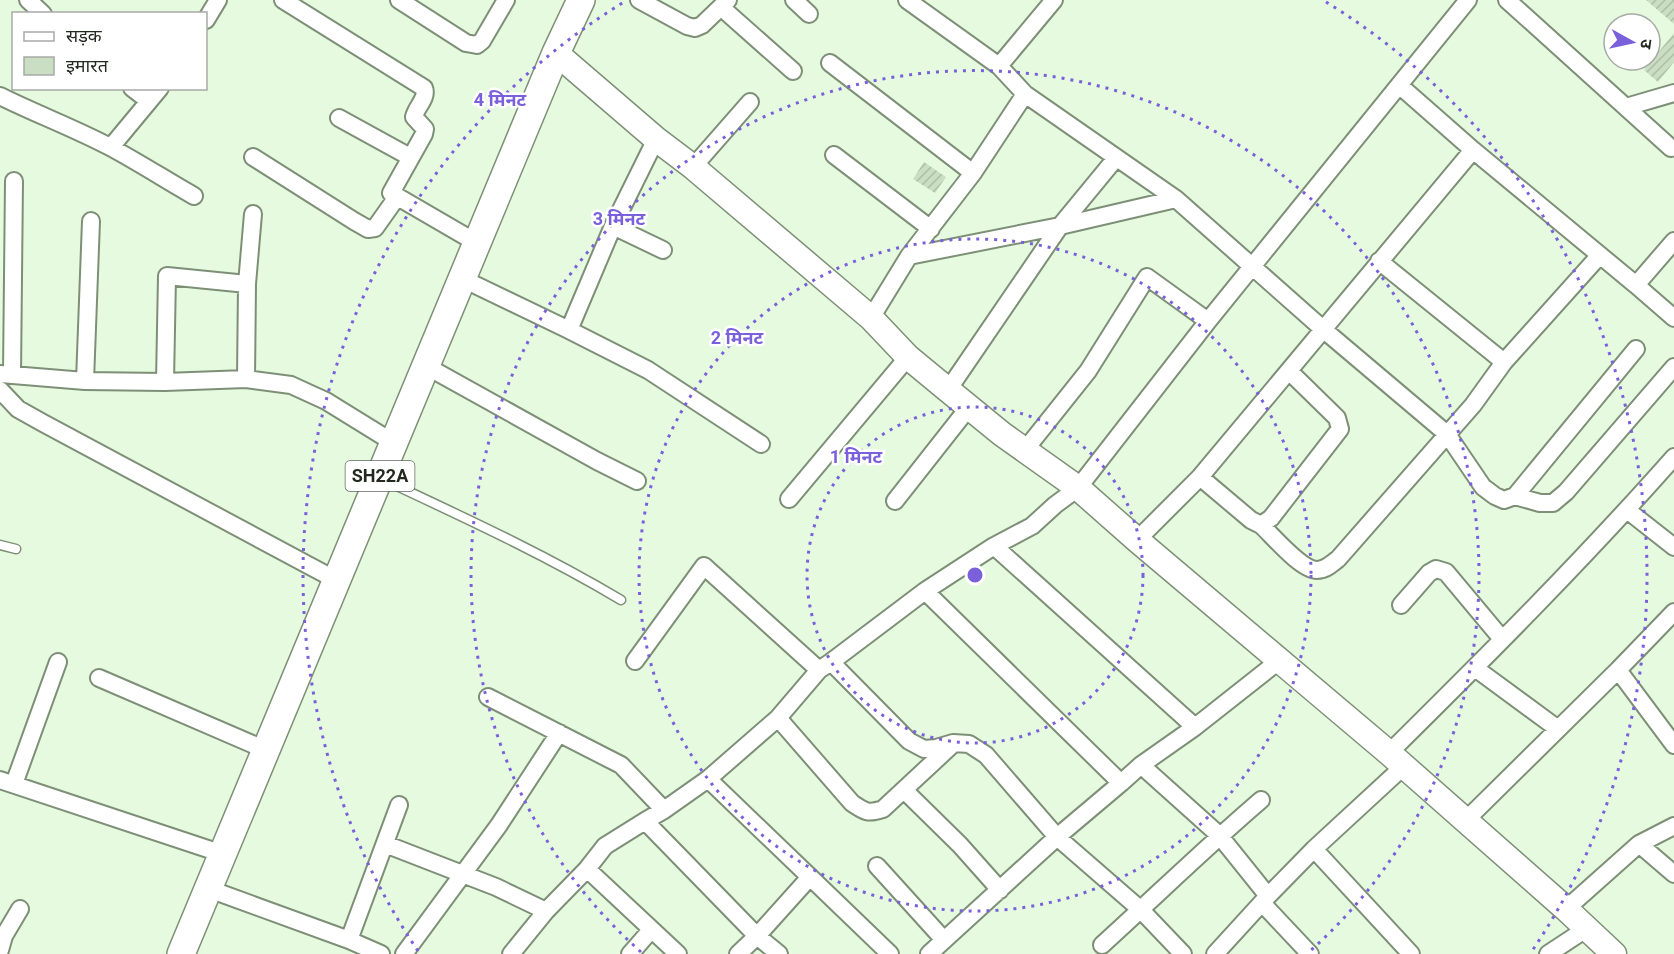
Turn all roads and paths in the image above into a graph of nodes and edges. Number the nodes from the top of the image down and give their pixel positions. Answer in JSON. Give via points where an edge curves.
{"nodes":[{"id":1,"x":28,"y":0,"type":"edge"},
{"id":2,"x":218,"y":0,"type":"edge"},
{"id":3,"x":283,"y":0,"type":"edge"},
{"id":4,"x":399,"y":0,"type":"edge"},
{"id":5,"x":506,"y":0,"type":"edge"},
{"id":6,"x":639,"y":0,"type":"edge"},
{"id":7,"x":794,"y":0,"type":"edge"},
{"id":8,"x":907,"y":0,"type":"edge"},
{"id":9,"x":1054,"y":0,"type":"edge"},
{"id":10,"x":1468,"y":0,"type":"edge"},
{"id":11,"x":1508,"y":0,"type":"edge"},
{"id":12,"x":574,"y":3,"type":"edge"},
{"id":13,"x":725,"y":4,"type":"edge"},
{"id":14,"x":929,"y":6,"type":"edge"},
{"id":15,"x":41,"y":12,"type":"edge"},
{"id":16,"x":809,"y":14,"type":"dead end"},
{"id":17,"x":207,"y":18,"type":"edge"},
{"id":18,"x":556,"y":53,"type":"junction"},
{"id":19,"x":830,"y":63,"type":"dead end"},
{"id":20,"x":999,"y":66,"type":"junction"},
{"id":21,"x":793,"y":71,"type":"dead end"},
{"id":22,"x":1399,"y":85,"type":"junction"},
{"id":23,"x":138,"y":90,"type":"edge"},
{"id":24,"x":1674,"y":93,"type":"edge"},
{"id":25,"x":1024,"y":94,"type":"junction"},
{"id":26,"x":154,"y":95,"type":"edge"},
{"id":27,"x":0,"y":96,"type":"edge"},
{"id":28,"x":750,"y":102,"type":"dead end"},
{"id":29,"x":1626,"y":107,"type":"junction"},
{"id":30,"x":339,"y":118,"type":"dead end"},
{"id":31,"x":656,"y":139,"type":"junction"},
{"id":32,"x":111,"y":147,"type":"junction"},
{"id":33,"x":1671,"y":148,"type":"dead end"},
{"id":34,"x":1473,"y":150,"type":"junction"},
{"id":35,"x":834,"y":155,"type":"dead end"},
{"id":36,"x":253,"y":157,"type":"dead end"},
{"id":37,"x":410,"y":157,"type":"junction"},
{"id":38,"x":1116,"y":159,"type":"junction"},
{"id":39,"x":693,"y":167,"type":"junction"},
{"id":40,"x":973,"y":173,"type":"junction"},
{"id":41,"x":14,"y":181,"type":"dead end"},
{"id":42,"x":194,"y":196,"type":"dead end"},
{"id":43,"x":397,"y":197,"type":"junction"},
{"id":44,"x":1176,"y":199,"type":"junction"},
{"id":45,"x":252,"y":214,"type":"dead end"},
{"id":46,"x":91,"y":221,"type":"dead end"},
{"id":47,"x":613,"y":226,"type":"junction"},
{"id":48,"x":1060,"y":226,"type":"junction"},
{"id":49,"x":931,"y":229,"type":"junction"},
{"id":50,"x":1674,"y":241,"type":"edge"},
{"id":51,"x":477,"y":243,"type":"junction"},
{"id":52,"x":663,"y":250,"type":"dead end"},
{"id":53,"x":1600,"y":255,"type":"junction"},
{"id":54,"x":909,"y":256,"type":"junction"},
{"id":55,"x":1379,"y":261,"type":"junction"},
{"id":56,"x":1252,"y":267,"type":"junction"},
{"id":57,"x":463,"y":279,"type":"junction"},
{"id":58,"x":247,"y":284,"type":"junction"},
{"id":59,"x":1636,"y":285,"type":"junction"},
{"id":60,"x":871,"y":318,"type":"junction"},
{"id":61,"x":1674,"y":318,"type":"edge"},
{"id":62,"x":1208,"y":321,"type":"junction"},
{"id":63,"x":569,"y":330,"type":"junction"},
{"id":64,"x":1324,"y":330,"type":"junction"},
{"id":65,"x":1636,"y":349,"type":"dead end"},
{"id":66,"x":908,"y":357,"type":"junction"},
{"id":67,"x":1504,"y":362,"type":"junction"},
{"id":68,"x":426,"y":366,"type":"junction"},
{"id":69,"x":1674,"y":367,"type":"edge"},
{"id":70,"x":1289,"y":371,"type":"junction"},
{"id":71,"x":6,"y":374,"type":"edge"},
{"id":72,"x":246,"y":379,"type":"junction"},
{"id":73,"x":86,"y":381,"type":"junction"},
{"id":74,"x":165,"y":382,"type":"junction"},
{"id":75,"x":0,"y":390,"type":"edge"},
{"id":76,"x":948,"y":390,"type":"junction"},
{"id":77,"x":969,"y":407,"type":"junction"},
{"id":78,"x":1447,"y":434,"type":"junction"},
{"id":79,"x":394,"y":443,"type":"junction"},
{"id":80,"x":761,"y":444,"type":"dead end"},
{"id":81,"x":1024,"y":450,"type":"junction"},
{"id":82,"x":1674,"y":458,"type":"edge"},
{"id":83,"x":1200,"y":477,"type":"junction"},
{"id":84,"x":379,"y":478,"type":"junction"},
{"id":85,"x":637,"y":481,"type":"dead end"},
{"id":86,"x":1078,"y":488,"type":"junction"},
{"id":87,"x":1515,"y":496,"type":"junction"},
{"id":88,"x":789,"y":499,"type":"dead end"},
{"id":89,"x":895,"y":501,"type":"dead end"},
{"id":90,"x":1628,"y":510,"type":"junction"},
{"id":91,"x":1261,"y":525,"type":"junction"},
{"id":92,"x":1137,"y":540,"type":"junction"},
{"id":93,"x":0,"y":544,"type":"edge"},
{"id":94,"x":994,"y":546,"type":"junction"},
{"id":95,"x":1674,"y":547,"type":"edge"},
{"id":96,"x":16,"y":549,"type":"dead end"},
{"id":97,"x":336,"y":580,"type":"junction"},
{"id":98,"x":926,"y":591,"type":"junction"},
{"id":99,"x":621,"y":600,"type":"dead end"},
{"id":100,"x":1401,"y":605,"type":"dead end"},
{"id":101,"x":1674,"y":612,"type":"edge"},
{"id":102,"x":1502,"y":639,"type":"junction"},
{"id":103,"x":1280,"y":660,"type":"junction"},
{"id":104,"x":635,"y":661,"type":"dead end"},
{"id":105,"x":58,"y":662,"type":"dead end"},
{"id":106,"x":825,"y":666,"type":"junction"},
{"id":107,"x":1475,"y":668,"type":"junction"},
{"id":108,"x":1618,"y":670,"type":"junction"},
{"id":109,"x":99,"y":678,"type":"dead end"},
{"id":110,"x":488,"y":697,"type":"dead end"},
{"id":111,"x":778,"y":718,"type":"junction"},
{"id":112,"x":1195,"y":727,"type":"junction"},
{"id":113,"x":1558,"y":729,"type":"junction"},
{"id":114,"x":560,"y":733,"type":"junction"},
{"id":115,"x":953,"y":743,"type":"junction"},
{"id":116,"x":1674,"y":745,"type":"edge"},
{"id":117,"x":266,"y":750,"type":"junction"},
{"id":118,"x":1396,"y":760,"type":"junction"},
{"id":119,"x":1141,"y":765,"type":"junction"},
{"id":120,"x":708,"y":779,"type":"junction"},
{"id":121,"x":7,"y":782,"type":"edge"},
{"id":122,"x":1120,"y":783,"type":"junction"},
{"id":123,"x":904,"y":790,"type":"junction"},
{"id":124,"x":1261,"y":800,"type":"dead end"},
{"id":125,"x":399,"y":806,"type":"dead end"},
{"id":126,"x":664,"y":810,"type":"junction"},
{"id":127,"x":645,"y":820,"type":"junction"},
{"id":128,"x":1465,"y":821,"type":"junction"},
{"id":129,"x":1674,"y":826,"type":"edge"},
{"id":130,"x":1220,"y":835,"type":"junction"},
{"id":131,"x":1057,"y":837,"type":"junction"},
{"id":132,"x":385,"y":844,"type":"junction"},
{"id":133,"x":1638,"y":844,"type":"junction"},
{"id":134,"x":1314,"y":849,"type":"junction"},
{"id":135,"x":223,"y":854,"type":"junction"},
{"id":136,"x":878,"y":866,"type":"dead end"},
{"id":137,"x":587,"y":869,"type":"junction"},
{"id":138,"x":462,"y":874,"type":"junction"},
{"id":139,"x":1674,"y":874,"type":"edge"},
{"id":140,"x":810,"y":877,"type":"junction"},
{"id":141,"x":209,"y":889,"type":"junction"},
{"id":142,"x":1000,"y":890,"type":"junction"},
{"id":143,"x":1265,"y":899,"type":"junction"},
{"id":144,"x":20,"y":909,"type":"dead end"},
{"id":145,"x":1566,"y":909,"type":"junction"},
{"id":146,"x":1141,"y":910,"type":"junction"},
{"id":147,"x":546,"y":912,"type":"junction"},
{"id":148,"x":1586,"y":929,"type":"junction"},
{"id":149,"x":651,"y":930,"type":"junction"},
{"id":150,"x":757,"y":936,"type":"junction"},
{"id":151,"x":349,"y":940,"type":"junction"},
{"id":152,"x":944,"y":940,"type":"junction"},
{"id":153,"x":1102,"y":945,"type":"dead end"},
{"id":154,"x":0,"y":951,"type":"edge"},
{"id":155,"x":181,"y":954,"type":"edge"},
{"id":156,"x":381,"y":954,"type":"edge"},
{"id":157,"x":404,"y":954,"type":"edge"},
{"id":158,"x":511,"y":954,"type":"edge"},
{"id":159,"x":630,"y":954,"type":"edge"},
{"id":160,"x":678,"y":954,"type":"edge"},
{"id":161,"x":738,"y":954,"type":"edge"},
{"id":162,"x":779,"y":954,"type":"edge"},
{"id":163,"x":890,"y":954,"type":"edge"},
{"id":164,"x":929,"y":954,"type":"edge"},
{"id":165,"x":1183,"y":954,"type":"edge"},
{"id":166,"x":1215,"y":954,"type":"edge"},
{"id":167,"x":1310,"y":954,"type":"edge"},
{"id":168,"x":1411,"y":954,"type":"edge"},
{"id":169,"x":1548,"y":954,"type":"edge"},
{"id":170,"x":1614,"y":954,"type":"edge"}],
"edges":[{"from":1,"to":15,"type":"street"},
{"from":2,"to":17,"type":"street"},
{"from":3,"to":37,"type":"street","via":[[423,88],[424,96],[414,117],[425,129]]},
{"from":4,"to":5,"type":"street","via":[[466,43],[477,45]]},
{"from":6,"to":13,"type":"street","via":[[695,28]]},
{"from":7,"to":16,"type":"street"},
{"from":8,"to":14,"type":"street"},
{"from":9,"to":20,"type":"street"},
{"from":10,"to":22,"type":"street"},
{"from":11,"to":29,"type":"street"},
{"from":12,"to":18,"type":"main road","number":"SH22A"},
{"from":13,"to":21,"type":"street"},
{"from":14,"to":20,"type":"street"},
{"from":18,"to":31,"type":"street"},
{"from":18,"to":51,"type":"main road","number":"SH22A"},
{"from":19,"to":40,"type":"street"},
{"from":20,"to":25,"type":"street"},
{"from":22,"to":34,"type":"street"},
{"from":22,"to":56,"type":"street"},
{"from":23,"to":26,"type":"street"},
{"from":24,"to":29,"type":"street"},
{"from":25,"to":38,"type":"street"},
{"from":25,"to":40,"type":"street"},
{"from":26,"to":32,"type":"street"},
{"from":27,"to":32,"type":"street"},
{"from":28,"to":39,"type":"street"},
{"from":29,"to":33,"type":"street"},
{"from":30,"to":37,"type":"street"},
{"from":31,"to":39,"type":"street"},
{"from":31,"to":47,"type":"street"},
{"from":32,"to":42,"type":"street"},
{"from":34,"to":53,"type":"street"},
{"from":34,"to":55,"type":"street"},
{"from":35,"to":49,"type":"street"},
{"from":36,"to":43,"type":"street","via":[[369,229],[375,228]]},
{"from":37,"to":43,"type":"street","via":[[391,194]]},
{"from":38,"to":44,"type":"street"},
{"from":38,"to":48,"type":"street"},
{"from":39,"to":60,"type":"street"},
{"from":40,"to":49,"type":"street"},
{"from":41,"to":71,"type":"street"},
{"from":43,"to":51,"type":"street"},
{"from":44,"to":48,"type":"street"},
{"from":44,"to":56,"type":"street"},
{"from":45,"to":58,"type":"street"},
{"from":46,"to":73,"type":"street"},
{"from":47,"to":52,"type":"street"},
{"from":47,"to":63,"type":"street"},
{"from":48,"to":54,"type":"street"},
{"from":48,"to":76,"type":"street"},
{"from":49,"to":54,"type":"street"},
{"from":50,"to":59,"type":"street"},
{"from":51,"to":57,"type":"main road","number":"SH22A"},
{"from":53,"to":59,"type":"street"},
{"from":53,"to":67,"type":"street"},
{"from":54,"to":60,"type":"street"},
{"from":55,"to":64,"type":"street"},
{"from":55,"to":67,"type":"street"},
{"from":56,"to":62,"type":"street"},
{"from":56,"to":64,"type":"street"},
{"from":57,"to":63,"type":"street"},
{"from":57,"to":68,"type":"main road","number":"SH22A"},
{"from":58,"to":72,"type":"street"},
{"from":58,"to":74,"type":"street","via":[[167,276]]},
{"from":59,"to":61,"type":"street"},
{"from":60,"to":66,"type":"street"},
{"from":62,"to":81,"type":"street","via":[[1147,277],[1088,371]]},
{"from":62,"to":86,"type":"street"},
{"from":63,"to":80,"type":"street","via":[[648,370]]},
{"from":64,"to":70,"type":"street"},
{"from":64,"to":78,"type":"street"},
{"from":65,"to":87,"type":"street"},
{"from":66,"to":76,"type":"street"},
{"from":66,"to":88,"type":"street"},
{"from":67,"to":78,"type":"street"},
{"from":68,"to":79,"type":"main road","number":"SH22A"},
{"from":68,"to":85,"type":"street"},
{"from":69,"to":87,"type":"street","via":[[1553,503]]},
{"from":70,"to":83,"type":"street"},
{"from":70,"to":91,"type":"street","via":[[1337,418],[1340,429],[1271,518]]},
{"from":71,"to":73,"type":"street"},
{"from":72,"to":74,"type":"street"},
{"from":72,"to":79,"type":"street","via":[[291,385],[326,401]]},
{"from":73,"to":74,"type":"street"},
{"from":75,"to":97,"type":"street","via":[[18,409]]},
{"from":76,"to":77,"type":"street"},
{"from":77,"to":81,"type":"street"},
{"from":77,"to":89,"type":"street"},
{"from":78,"to":87,"type":"street","via":[[1483,487],[1504,500]]},
{"from":78,"to":91,"type":"street","via":[[1326,568],[1310,569],[1300,563]]},
{"from":79,"to":84,"type":"main road","number":"SH22A"},
{"from":81,"to":86,"type":"street"},
{"from":82,"to":90,"type":"street"},
{"from":83,"to":91,"type":"street"},
{"from":83,"to":92,"type":"street"},
{"from":84,"to":97,"type":"main road","number":"SH22A"},
{"from":84,"to":99,"type":"lane","via":[[497,533]]},
{"from":86,"to":92,"type":"street"},
{"from":86,"to":94,"type":"street","via":[[1032,526]]},
{"from":90,"to":95,"type":"street"},
{"from":90,"to":102,"type":"street"},
{"from":92,"to":103,"type":"street"},
{"from":93,"to":96,"type":"lane"},
{"from":94,"to":98,"type":"street"},
{"from":94,"to":112,"type":"street"},
{"from":97,"to":117,"type":"main road","number":"SH22A"},
{"from":98,"to":106,"type":"street"},
{"from":98,"to":122,"type":"street"},
{"from":100,"to":102,"type":"street","via":[[1429,573],[1436,569],[1446,572]]},
{"from":101,"to":108,"type":"street"},
{"from":102,"to":107,"type":"street"},
{"from":103,"to":112,"type":"street"},
{"from":103,"to":118,"type":"street"},
{"from":104,"to":106,"type":"street","via":[[704,566]]},
{"from":105,"to":121,"type":"street"},
{"from":106,"to":111,"type":"street"},
{"from":106,"to":115,"type":"street","via":[[909,741],[924,749]]},
{"from":107,"to":113,"type":"street"},
{"from":107,"to":118,"type":"street"},
{"from":108,"to":113,"type":"street"},
{"from":108,"to":116,"type":"street"},
{"from":109,"to":117,"type":"street"},
{"from":110,"to":114,"type":"street"},
{"from":111,"to":120,"type":"street"},
{"from":111,"to":123,"type":"street","via":[[852,803],[864,811],[883,809]]},
{"from":112,"to":119,"type":"street"},
{"from":113,"to":128,"type":"street"},
{"from":114,"to":126,"type":"street","via":[[621,765]]},
{"from":114,"to":138,"type":"street","via":[[500,825]]},
{"from":115,"to":123,"type":"street"},
{"from":115,"to":131,"type":"street","via":[[969,744],[986,755]]},
{"from":117,"to":135,"type":"main road","number":"SH22A"},
{"from":118,"to":128,"type":"street"},
{"from":118,"to":134,"type":"street"},
{"from":119,"to":122,"type":"street"},
{"from":119,"to":130,"type":"street"},
{"from":120,"to":126,"type":"street"},
{"from":120,"to":140,"type":"street"},
{"from":121,"to":135,"type":"street"},
{"from":122,"to":131,"type":"street"},
{"from":123,"to":142,"type":"street"},
{"from":124,"to":130,"type":"street"},
{"from":125,"to":132,"type":"street"},
{"from":126,"to":127,"type":"street"},
{"from":127,"to":137,"type":"street","via":[[605,846]]},
{"from":127,"to":150,"type":"street"},
{"from":128,"to":145,"type":"street"},
{"from":129,"to":133,"type":"street"},
{"from":130,"to":143,"type":"street"},
{"from":130,"to":146,"type":"street"},
{"from":131,"to":142,"type":"street"},
{"from":131,"to":146,"type":"street"},
{"from":132,"to":138,"type":"street"},
{"from":132,"to":151,"type":"street"},
{"from":133,"to":139,"type":"street"},
{"from":133,"to":145,"type":"street"},
{"from":134,"to":143,"type":"street"},
{"from":134,"to":168,"type":"street"},
{"from":135,"to":141,"type":"main road","number":"SH22A"},
{"from":136,"to":152,"type":"street"},
{"from":137,"to":147,"type":"street"},
{"from":137,"to":149,"type":"street"},
{"from":138,"to":147,"type":"street"},
{"from":138,"to":157,"type":"street"},
{"from":140,"to":150,"type":"street"},
{"from":140,"to":163,"type":"street"},
{"from":141,"to":151,"type":"street"},
{"from":141,"to":155,"type":"main road","number":"SH22A"},
{"from":142,"to":152,"type":"street"},
{"from":143,"to":166,"type":"street"},
{"from":143,"to":167,"type":"street"},
{"from":144,"to":154,"type":"street"},
{"from":145,"to":148,"type":"street"},
{"from":146,"to":153,"type":"street"},
{"from":146,"to":165,"type":"street"},
{"from":147,"to":158,"type":"street"},
{"from":148,"to":169,"type":"street"},
{"from":148,"to":170,"type":"street"},
{"from":149,"to":159,"type":"street"},
{"from":149,"to":160,"type":"street"},
{"from":150,"to":161,"type":"street"},
{"from":150,"to":162,"type":"street"},
{"from":151,"to":156,"type":"street"},
{"from":152,"to":164,"type":"street"}]}
